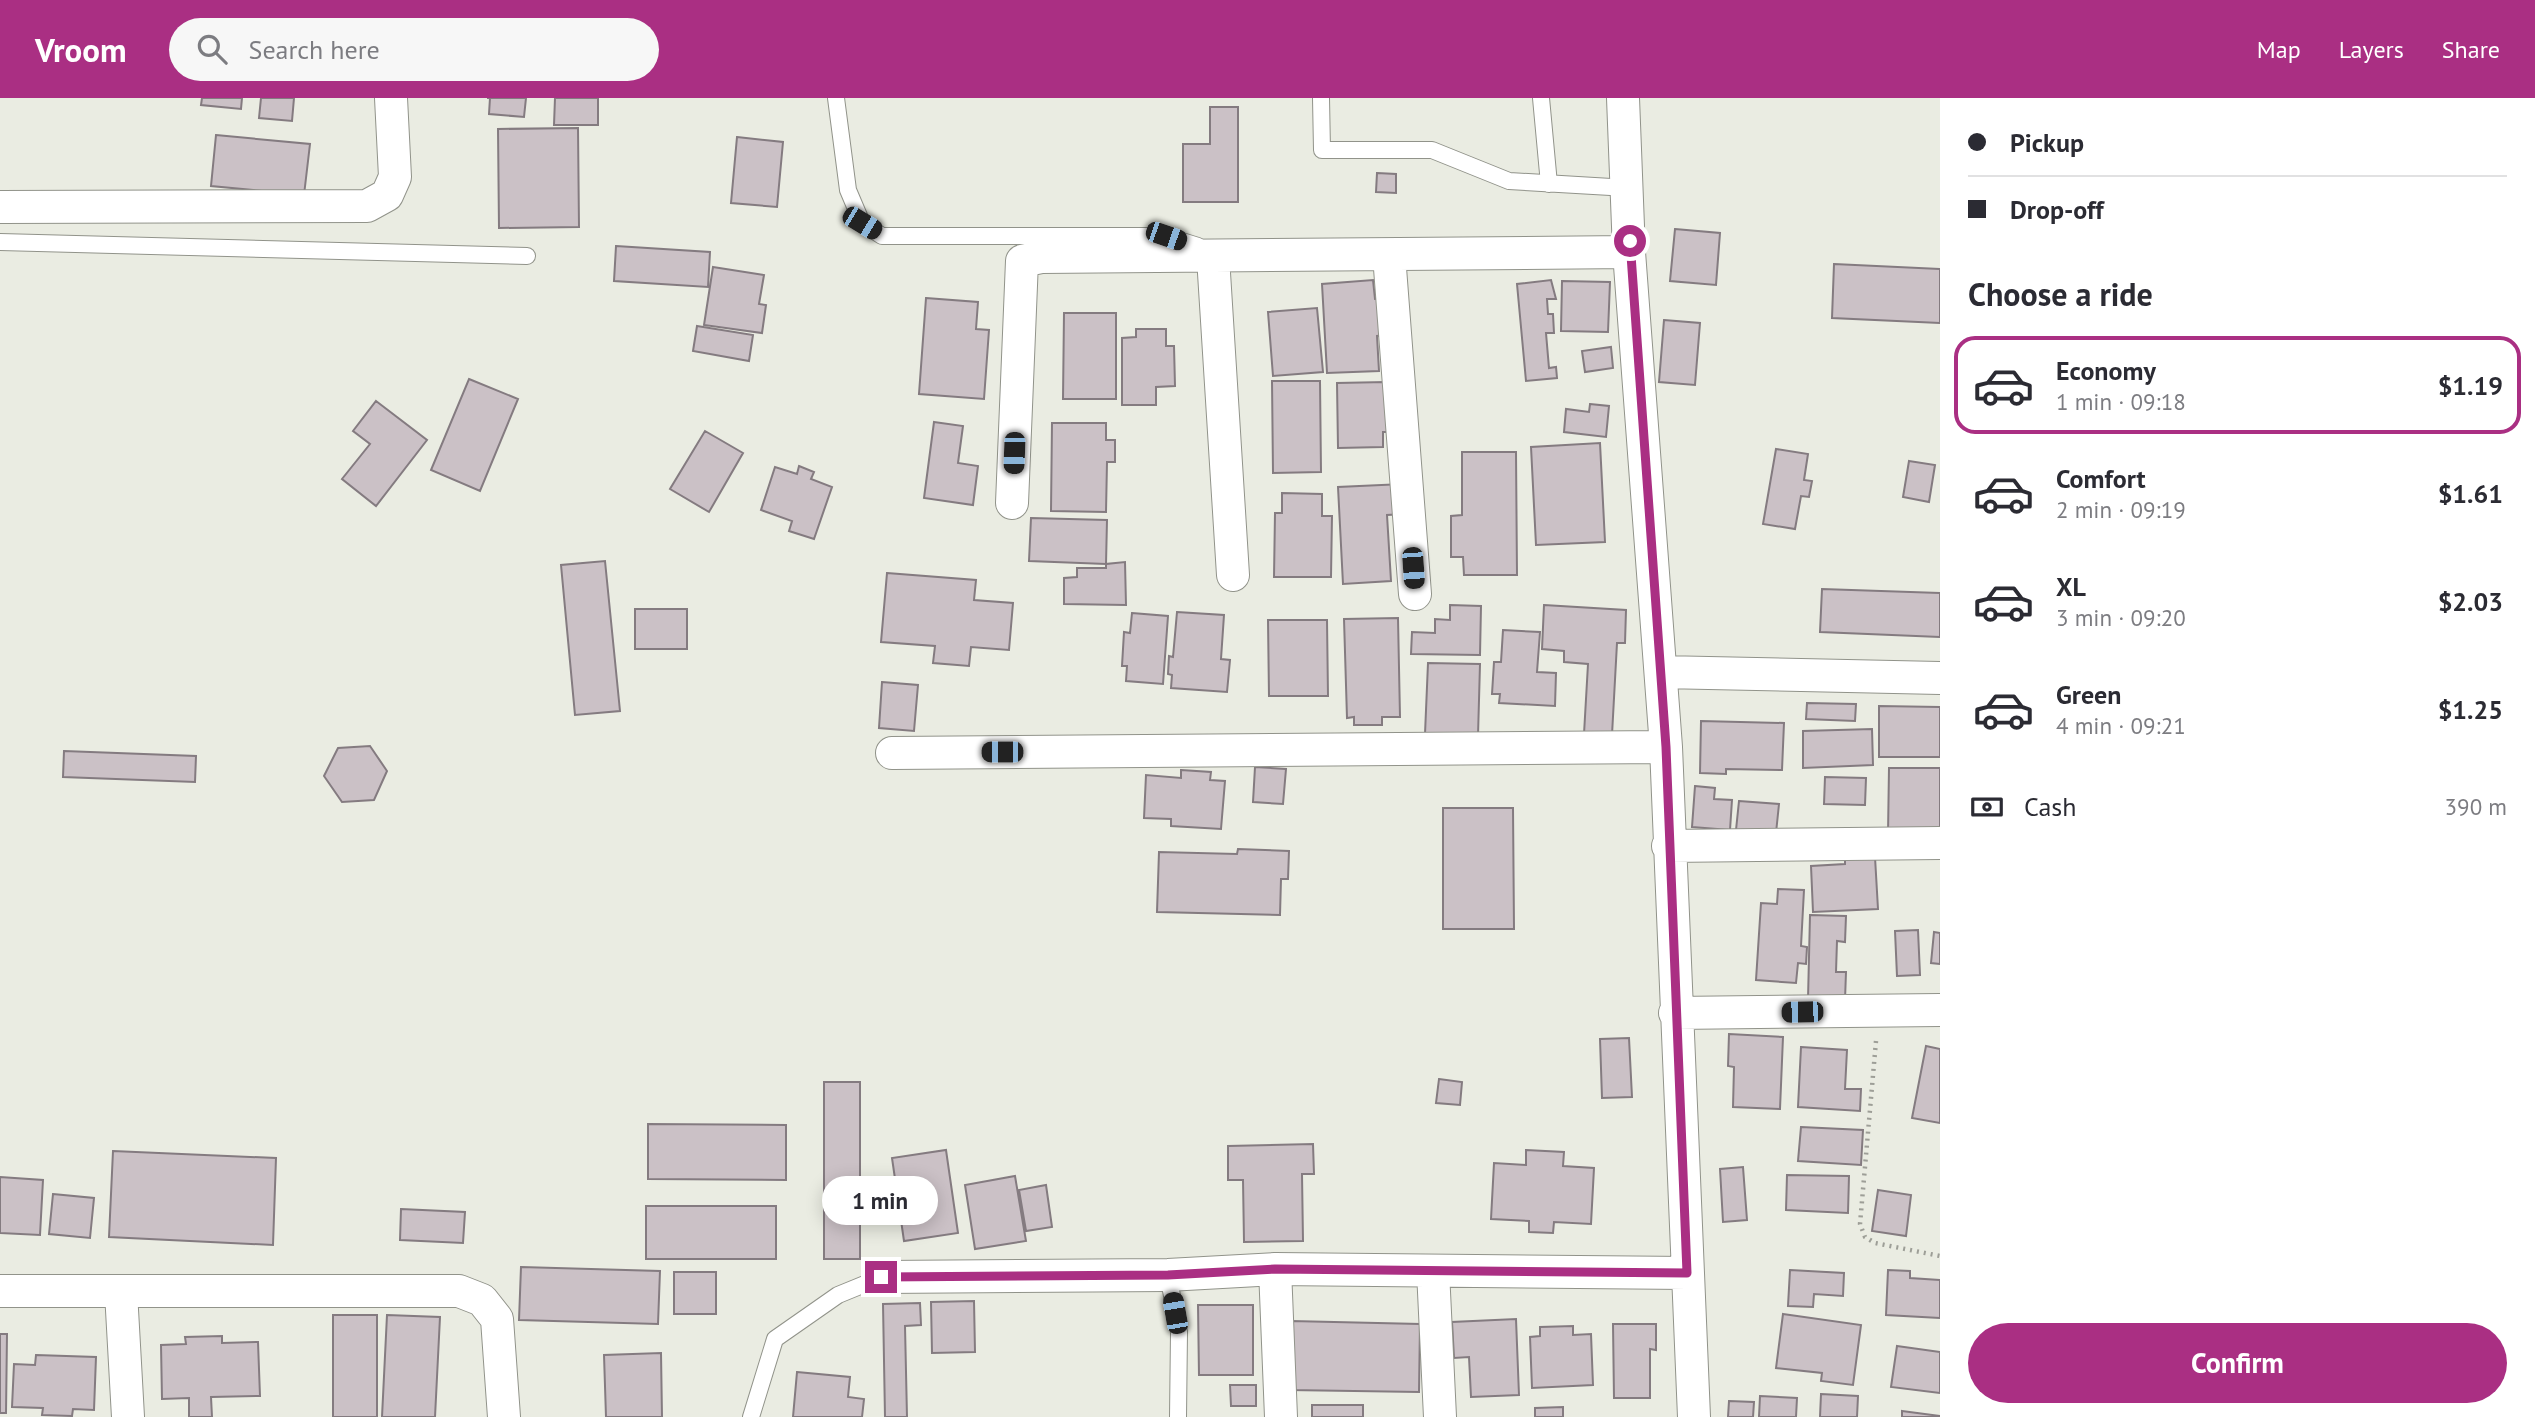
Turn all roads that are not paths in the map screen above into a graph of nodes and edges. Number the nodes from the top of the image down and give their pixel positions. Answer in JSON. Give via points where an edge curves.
{"nodes":[{"id":1,"x":391,"y":98,"type":"edge"},
{"id":2,"x":836,"y":98,"type":"edge"},
{"id":3,"x":1321,"y":98,"type":"edge"},
{"id":4,"x":1541,"y":98,"type":"edge"},
{"id":5,"x":1623,"y":98,"type":"edge"},
{"id":6,"x":1549,"y":184,"type":"junction"},
{"id":7,"x":1628,"y":188,"type":"junction"},
{"id":8,"x":0,"y":207,"type":"edge"},
{"id":9,"x":0,"y":243,"type":"edge"},
{"id":10,"x":1629,"y":252,"type":"junction"},
{"id":11,"x":1389,"y":255,"type":"junction"},
{"id":12,"x":527,"y":256,"type":"dead end"},
{"id":13,"x":1222,"y":257,"type":"junction"},
{"id":14,"x":1012,"y":503,"type":"dead end"},
{"id":15,"x":1233,"y":575,"type":"dead end"},
{"id":16,"x":1415,"y":594,"type":"dead end"},
{"id":17,"x":1661,"y":672,"type":"junction"},
{"id":18,"x":1940,"y":678,"type":"edge"},
{"id":19,"x":1666,"y":747,"type":"junction"},
{"id":20,"x":892,"y":753,"type":"dead end"},
{"id":21,"x":1940,"y":843,"type":"edge"},
{"id":22,"x":1668,"y":846,"type":"junction"},
{"id":23,"x":1940,"y":1010,"type":"edge"},
{"id":24,"x":1675,"y":1013,"type":"junction"},
{"id":25,"x":1275,"y":1269,"type":"junction"},
{"id":26,"x":1433,"y":1271,"type":"junction"},
{"id":27,"x":1687,"y":1273,"type":"junction"},
{"id":28,"x":1168,"y":1275,"type":"junction"},
{"id":29,"x":881,"y":1277,"type":"joint"},
{"id":30,"x":0,"y":1291,"type":"edge"},
{"id":31,"x":121,"y":1292,"type":"junction"},
{"id":32,"x":128,"y":1417,"type":"edge"},
{"id":33,"x":504,"y":1417,"type":"edge"},
{"id":34,"x":751,"y":1417,"type":"edge"},
{"id":35,"x":1178,"y":1417,"type":"edge"},
{"id":36,"x":1281,"y":1417,"type":"edge"},
{"id":37,"x":1440,"y":1417,"type":"edge"},
{"id":38,"x":1695,"y":1417,"type":"edge"}],
"edges":[{"from":1,"to":8,"type":"street","via":[[395,177],[387,195],[367,206]]},
{"from":2,"to":13,"type":"lane","via":[[848,190],[862,223],[882,236],[1166,236]]},
{"from":3,"to":6,"type":"lane","via":[[1322,150],[1432,150],[1509,181]]},
{"from":4,"to":6,"type":"lane"},
{"from":5,"to":7,"type":"street"},
{"from":6,"to":7,"type":"lane"},
{"from":7,"to":10,"type":"street"},
{"from":9,"to":12,"type":"lane"},
{"from":10,"to":11,"type":"street"},
{"from":10,"to":17,"type":"street"},
{"from":11,"to":13,"type":"street"},
{"from":11,"to":16,"type":"street"},
{"from":13,"to":14,"type":"street","via":[[1041,257],[1022,261]]},
{"from":13,"to":15,"type":"street"},
{"from":17,"to":18,"type":"street"},
{"from":17,"to":19,"type":"street"},
{"from":19,"to":20,"type":"street"},
{"from":19,"to":22,"type":"street"},
{"from":21,"to":22,"type":"street"},
{"from":22,"to":24,"type":"street"},
{"from":23,"to":24,"type":"street"},
{"from":24,"to":27,"type":"street"},
{"from":25,"to":26,"type":"street"},
{"from":25,"to":28,"type":"street"},
{"from":25,"to":36,"type":"street"},
{"from":26,"to":27,"type":"street"},
{"from":26,"to":37,"type":"street"},
{"from":27,"to":38,"type":"street"},
{"from":28,"to":29,"type":"street"},
{"from":28,"to":35,"type":"lane","via":[[1179,1332]]},
{"from":29,"to":34,"type":"lane","via":[[838,1295],[775,1339]]},
{"from":30,"to":31,"type":"street"},
{"from":31,"to":32,"type":"street"},
{"from":31,"to":33,"type":"street","via":[[459,1291],[482,1300],[498,1319]]}]}
